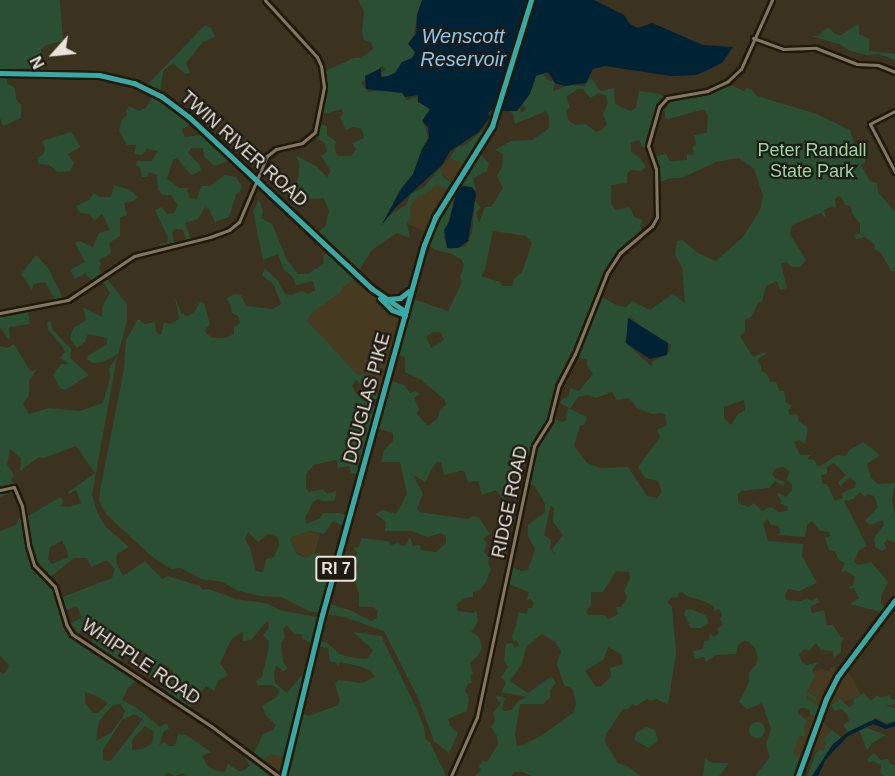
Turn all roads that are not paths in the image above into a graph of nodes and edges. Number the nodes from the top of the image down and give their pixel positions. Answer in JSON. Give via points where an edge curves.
{"nodes":[{"id":1,"x":265,"y":0,"type":"edge"},
{"id":2,"x":531,"y":0,"type":"edge"},
{"id":3,"x":772,"y":0,"type":"edge"},
{"id":4,"x":753,"y":38,"type":"junction"},
{"id":5,"x":895,"y":72,"type":"edge"},
{"id":6,"x":0,"y":73,"type":"edge"},
{"id":7,"x":895,"y":111,"type":"edge"},
{"id":8,"x":895,"y":172,"type":"edge"},
{"id":9,"x":256,"y":181,"type":"junction"},
{"id":10,"x":413,"y":284,"type":"junction"},
{"id":11,"x":373,"y":290,"type":"junction"},
{"id":12,"x":383,"y":298,"type":"junction"},
{"id":13,"x":0,"y":313,"type":"edge"},
{"id":14,"x":405,"y":314,"type":"junction"},
{"id":15,"x":0,"y":490,"type":"edge"},
{"id":16,"x":895,"y":600,"type":"edge"},
{"id":17,"x":278,"y":776,"type":"edge"},
{"id":18,"x":283,"y":776,"type":"edge"},
{"id":19,"x":451,"y":776,"type":"edge"},
{"id":20,"x":798,"y":776,"type":"edge"}],
"edges":[{"from":1,"to":9,"type":"street","via":[[317,57],[324,87],[315,132],[297,145],[272,152]]},
{"from":2,"to":10,"type":"main road","name":"DOUGLAS PIKE","number":"RI 7","via":[[492,126],[433,221]]},
{"from":3,"to":4,"type":"street","via":[[768,15]]},
{"from":4,"to":5,"type":"street","via":[[787,50],[816,48],[857,64],[878,65]]},
{"from":4,"to":19,"type":"street","name":"RIDGE ROAD","via":[[741,69],[728,81],[661,103],[648,143],[656,165],[657,217],[623,250],[607,273],[559,385],[550,420],[534,446],[477,717]]},
{"from":6,"to":9,"type":"main road","name":"TWIN RIVER ROAD","via":[[99,75],[146,88],[184,113]]},
{"from":7,"to":8,"type":"street","via":[[870,124]]},
{"from":9,"to":11,"type":"main road","name":"TWIN RIVER ROAD"},
{"from":9,"to":13,"type":"street","via":[[240,219],[229,230],[175,248],[134,256],[65,301]]},
{"from":10,"to":12,"type":"main road","via":[[400,298]]},
{"from":10,"to":14,"type":"main road","name":"DOUGLAS PIKE","number":"RI 7"},
{"from":11,"to":12,"type":"main road","name":"TWIN RIVER ROAD"},
{"from":11,"to":14,"type":"main road","name":"TWIN RIVER ROAD","via":[[392,310]]},
{"from":12,"to":14,"type":"main road","name":"TWIN RIVER ROAD"},
{"from":14,"to":18,"type":"main road","name":"DOUGLAS PIKE","number":"RI 7"},
{"from":15,"to":17,"type":"street","name":"WHIPPLE ROAD","via":[[14,487],[22,506],[34,565],[56,587],[72,634],[212,726]]},
{"from":16,"to":20,"type":"main road","via":[[837,677],[825,699]]}]}
